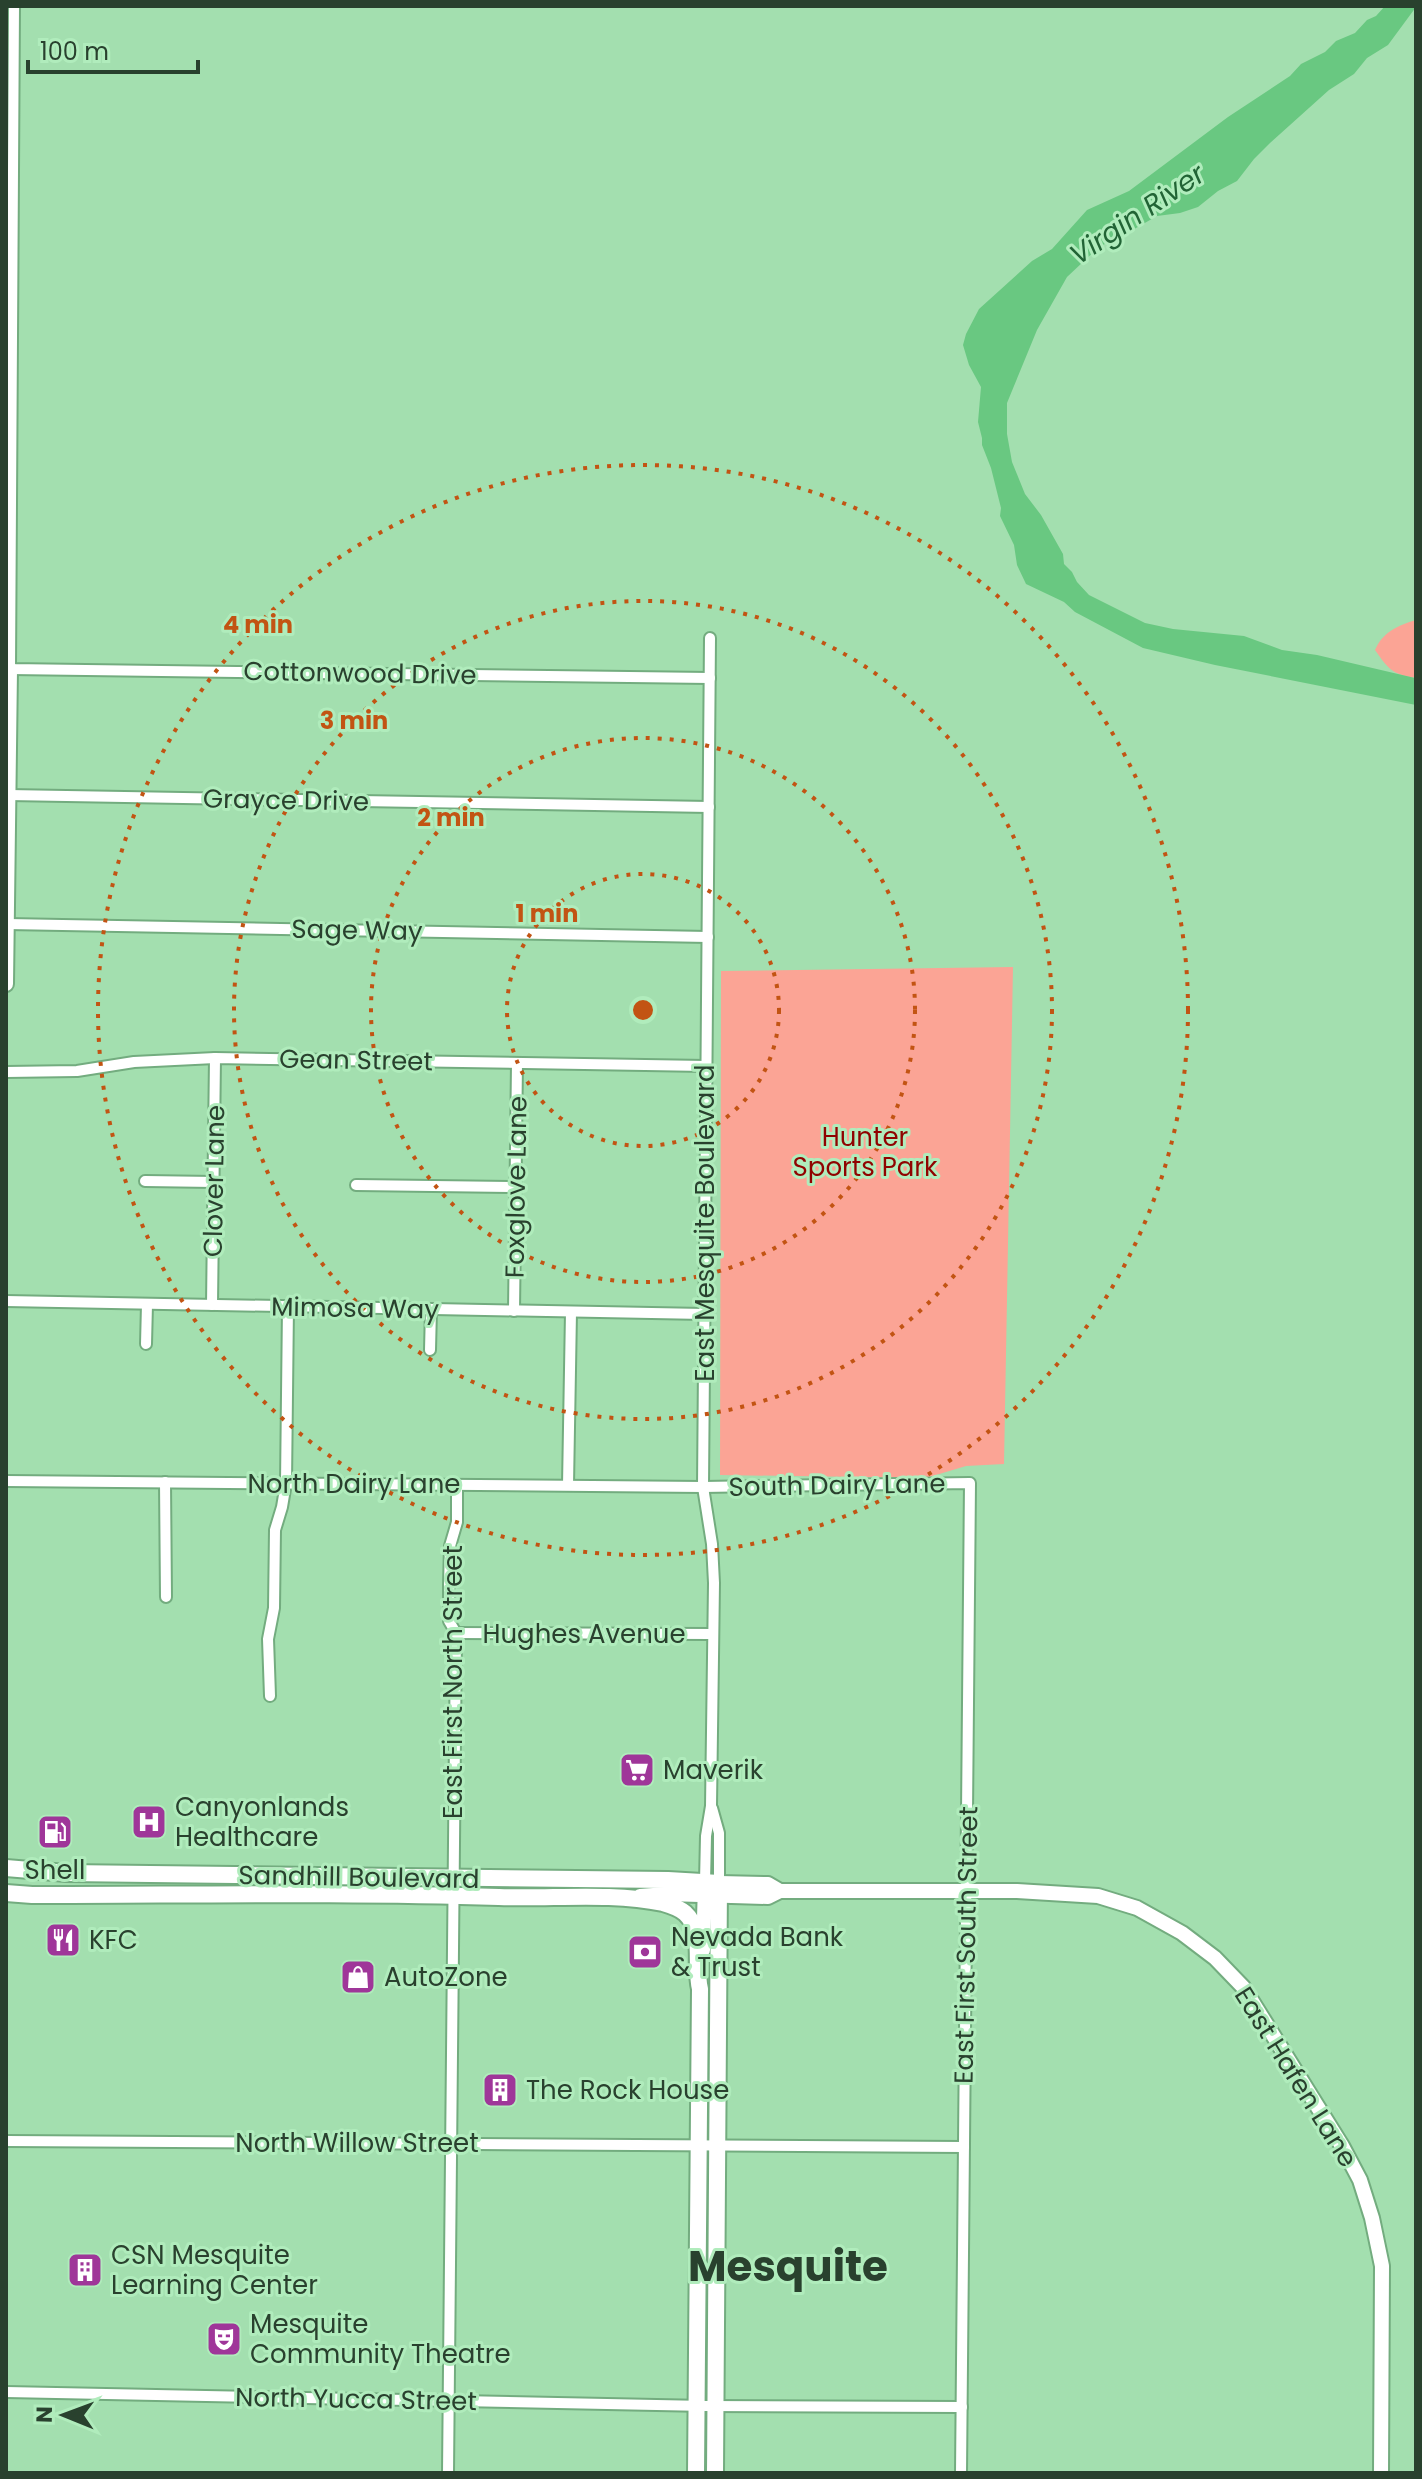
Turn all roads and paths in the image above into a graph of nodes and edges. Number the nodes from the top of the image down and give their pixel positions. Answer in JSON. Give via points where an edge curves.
{"nodes":[{"id":1,"x":14,"y":6,"type":"edge"},
{"id":2,"x":10,"y":43,"type":"edge"},
{"id":3,"x":10,"y":170,"type":"edge"},
{"id":4,"x":9,"y":308,"type":"edge"},
{"id":5,"x":710,"y":638,"type":"dead end"},
{"id":6,"x":10,"y":669,"type":"junction"},
{"id":7,"x":710,"y":678,"type":"junction"},
{"id":8,"x":8,"y":795,"type":"junction"},
{"id":9,"x":709,"y":807,"type":"junction"},
{"id":10,"x":7,"y":924,"type":"edge"},
{"id":11,"x":708,"y":937,"type":"junction"},
{"id":12,"x":6,"y":984,"type":"edge"},
{"id":13,"x":215,"y":1058,"type":"junction"},
{"id":14,"x":517,"y":1063,"type":"junction"},
{"id":15,"x":706,"y":1066,"type":"junction"},
{"id":16,"x":6,"y":1072,"type":"edge"},
{"id":17,"x":145,"y":1181,"type":"dead end"},
{"id":18,"x":214,"y":1182,"type":"junction"},
{"id":19,"x":356,"y":1185,"type":"dead end"},
{"id":20,"x":516,"y":1187,"type":"junction"},
{"id":21,"x":6,"y":1301,"type":"edge"},
{"id":22,"x":147,"y":1304,"type":"junction"},
{"id":23,"x":212,"y":1305,"type":"junction"},
{"id":24,"x":288,"y":1306,"type":"junction"},
{"id":25,"x":431,"y":1309,"type":"junction"},
{"id":26,"x":514,"y":1311,"type":"junction"},
{"id":27,"x":571,"y":1312,"type":"junction"},
{"id":28,"x":704,"y":1314,"type":"junction"},
{"id":29,"x":146,"y":1344,"type":"dead end"},
{"id":30,"x":430,"y":1350,"type":"dead end"},
{"id":31,"x":6,"y":1481,"type":"edge"},
{"id":32,"x":165,"y":1482,"type":"junction"},
{"id":33,"x":286,"y":1483,"type":"junction"},
{"id":34,"x":970,"y":1483,"type":"joint"},
{"id":35,"x":457,"y":1485,"type":"junction"},
{"id":36,"x":568,"y":1485,"type":"junction"},
{"id":37,"x":703,"y":1487,"type":"junction"},
{"id":38,"x":166,"y":1597,"type":"dead end"},
{"id":39,"x":456,"y":1633,"type":"junction"},
{"id":40,"x":713,"y":1634,"type":"junction"},
{"id":41,"x":270,"y":1696,"type":"dead end"},
{"id":42,"x":6,"y":1868,"type":"edge"},
{"id":43,"x":280,"y":1876,"type":"junction"},
{"id":44,"x":452,"y":1887,"type":"junction"},
{"id":45,"x":712,"y":1889,"type":"junction"},
{"id":46,"x":967,"y":1891,"type":"junction"},
{"id":47,"x":6,"y":1893,"type":"edge"},
{"id":48,"x":189,"y":1895,"type":"junction"},
{"id":49,"x":608,"y":1898,"type":"junction"},
{"id":50,"x":700,"y":1989,"type":"junction"},
{"id":51,"x":6,"y":2141,"type":"edge"},
{"id":52,"x":451,"y":2144,"type":"junction"},
{"id":53,"x":708,"y":2145,"type":"junction"},
{"id":54,"x":964,"y":2147,"type":"junction"},
{"id":55,"x":6,"y":2392,"type":"edge"},
{"id":56,"x":448,"y":2401,"type":"junction"},
{"id":57,"x":706,"y":2406,"type":"junction"},
{"id":58,"x":962,"y":2407,"type":"junction"},
{"id":59,"x":448,"y":2473,"type":"edge"},
{"id":60,"x":696,"y":2473,"type":"edge"},
{"id":61,"x":715,"y":2473,"type":"edge"},
{"id":62,"x":961,"y":2473,"type":"edge"},
{"id":63,"x":1381,"y":2473,"type":"edge"}],
"edges":[{"from":1,"to":2,"type":"street"},
{"from":2,"to":3,"type":"street"},
{"from":3,"to":4,"type":"street"},
{"from":4,"to":6,"type":"street"},
{"from":5,"to":7,"type":"street","name":"East Mesquite Boulevard"},
{"from":6,"to":7,"type":"street","name":"Cottonwood Drive"},
{"from":6,"to":8,"type":"main road"},
{"from":7,"to":9,"type":"street","name":"East Mesquite Boulevard"},
{"from":8,"to":9,"type":"street","name":"Grayce Drive"},
{"from":8,"to":10,"type":"main road"},
{"from":9,"to":11,"type":"street","name":"East Mesquite Boulevard"},
{"from":10,"to":11,"type":"street","name":"Sage Way"},
{"from":10,"to":12,"type":"main road"},
{"from":11,"to":15,"type":"street","name":"East Mesquite Boulevard"},
{"from":13,"to":14,"type":"street","name":"Gean Street"},
{"from":13,"to":16,"type":"street","name":"Gean Street"},
{"from":13,"to":18,"type":"street","name":"Clover Lane"},
{"from":14,"to":15,"type":"street","name":"Gean Street"},
{"from":14,"to":20,"type":"street","name":"Foxglove Lane"},
{"from":15,"to":28,"type":"street","name":"East Mesquite Boulevard"},
{"from":17,"to":18,"type":"street"},
{"from":18,"to":23,"type":"street","name":"Clover Lane"},
{"from":19,"to":20,"type":"street"},
{"from":20,"to":26,"type":"street","name":"Foxglove Lane"},
{"from":21,"to":22,"type":"street","name":"Mimosa Way"},
{"from":22,"to":23,"type":"street","name":"Mimosa Way"},
{"from":22,"to":29,"type":"street"},
{"from":23,"to":24,"type":"street","name":"Mimosa Way"},
{"from":24,"to":25,"type":"street","name":"Mimosa Way"},
{"from":24,"to":33,"type":"street"},
{"from":25,"to":26,"type":"street","name":"Mimosa Way"},
{"from":25,"to":30,"type":"street"},
{"from":26,"to":27,"type":"street","name":"Mimosa Way"},
{"from":27,"to":28,"type":"street","name":"Mimosa Way"},
{"from":27,"to":36,"type":"street"},
{"from":28,"to":37,"type":"street","name":"East Mesquite Boulevard"},
{"from":31,"to":32,"type":"street","name":"North Dairy Lane"},
{"from":32,"to":33,"type":"street","name":"North Dairy Lane"},
{"from":32,"to":38,"type":"street"},
{"from":33,"to":35,"type":"street","name":"North Dairy Lane"},
{"from":33,"to":41,"type":"street","via":[[275,1530]]},
{"from":34,"to":37,"type":"street","name":"South Dairy Lane"},
{"from":34,"to":46,"type":"street","name":"East First South Street"},
{"from":35,"to":36,"type":"street","name":"North Dairy Lane"},
{"from":35,"to":39,"type":"street","name":"East First North Street","via":[[449,1585],[449,1621]]},
{"from":36,"to":37,"type":"street","name":"North Dairy Lane"},
{"from":37,"to":40,"type":"street","name":"East Mesquite Boulevard","via":[[713,1557]]},
{"from":39,"to":40,"type":"street","name":"Hughes Avenue"},
{"from":39,"to":44,"type":"street","name":"East First North Street"},
{"from":40,"to":45,"type":"street","name":"East Mesquite Boulevard","via":[[711,1806],[719,1833]]},
{"from":42,"to":43,"type":"main road","name":"Sandhill Boulevard"},
{"from":43,"to":44,"type":"main road","name":"Sandhill Boulevard"},
{"from":43,"to":48,"type":"main road","via":[[271,1889],[204,1889]]},
{"from":44,"to":45,"type":"main road","name":"Sandhill Boulevard"},
{"from":44,"to":48,"type":"main road","name":"Sandhill Boulevard"},
{"from":44,"to":49,"type":"main road","name":"Sandhill Boulevard"},
{"from":44,"to":52,"type":"street","name":"East First North Street"},
{"from":45,"to":46,"type":"main road","name":"East Hafen Lane","via":[[768,1897],[780,1891]]},
{"from":45,"to":49,"type":"main road","name":"Sandhill Boulevard"},
{"from":45,"to":50,"type":"main road","name":"East Mesquite Boulevard"},
{"from":45,"to":53,"type":"main road","name":"East Mesquite Boulevard"},
{"from":46,"to":54,"type":"street","name":"East First South Street"},
{"from":46,"to":63,"type":"main road","name":"East Hafen Lane","via":[[1098,1896],[1137,1908],[1182,1933],[1243,1987],[1342,2146],[1372,2218],[1382,2266]]},
{"from":47,"to":48,"type":"main road","name":"Sandhill Boulevard"},
{"from":49,"to":50,"type":"main road","via":[[663,1903],[685,1914],[696,1938]]},
{"from":50,"to":53,"type":"main road","name":"East Mesquite Boulevard"},
{"from":51,"to":52,"type":"street","name":"North Willow Street"},
{"from":52,"to":53,"type":"street","name":"North Willow Street"},
{"from":52,"to":56,"type":"street","name":"East First North Street"},
{"from":53,"to":54,"type":"street","name":"North Willow Street"},
{"from":53,"to":57,"type":"main road","name":"East Mesquite Boulevard"},
{"from":54,"to":58,"type":"street","name":"East First South Street"},
{"from":55,"to":56,"type":"street","name":"North Yucca Street"},
{"from":56,"to":57,"type":"street","name":"North Yucca Street"},
{"from":56,"to":59,"type":"street","name":"East First North Street"},
{"from":57,"to":58,"type":"street","name":"North Yucca Street"},
{"from":57,"to":60,"type":"main road"},
{"from":57,"to":61,"type":"main road"},
{"from":58,"to":62,"type":"street","name":"East First South Street"}]}
